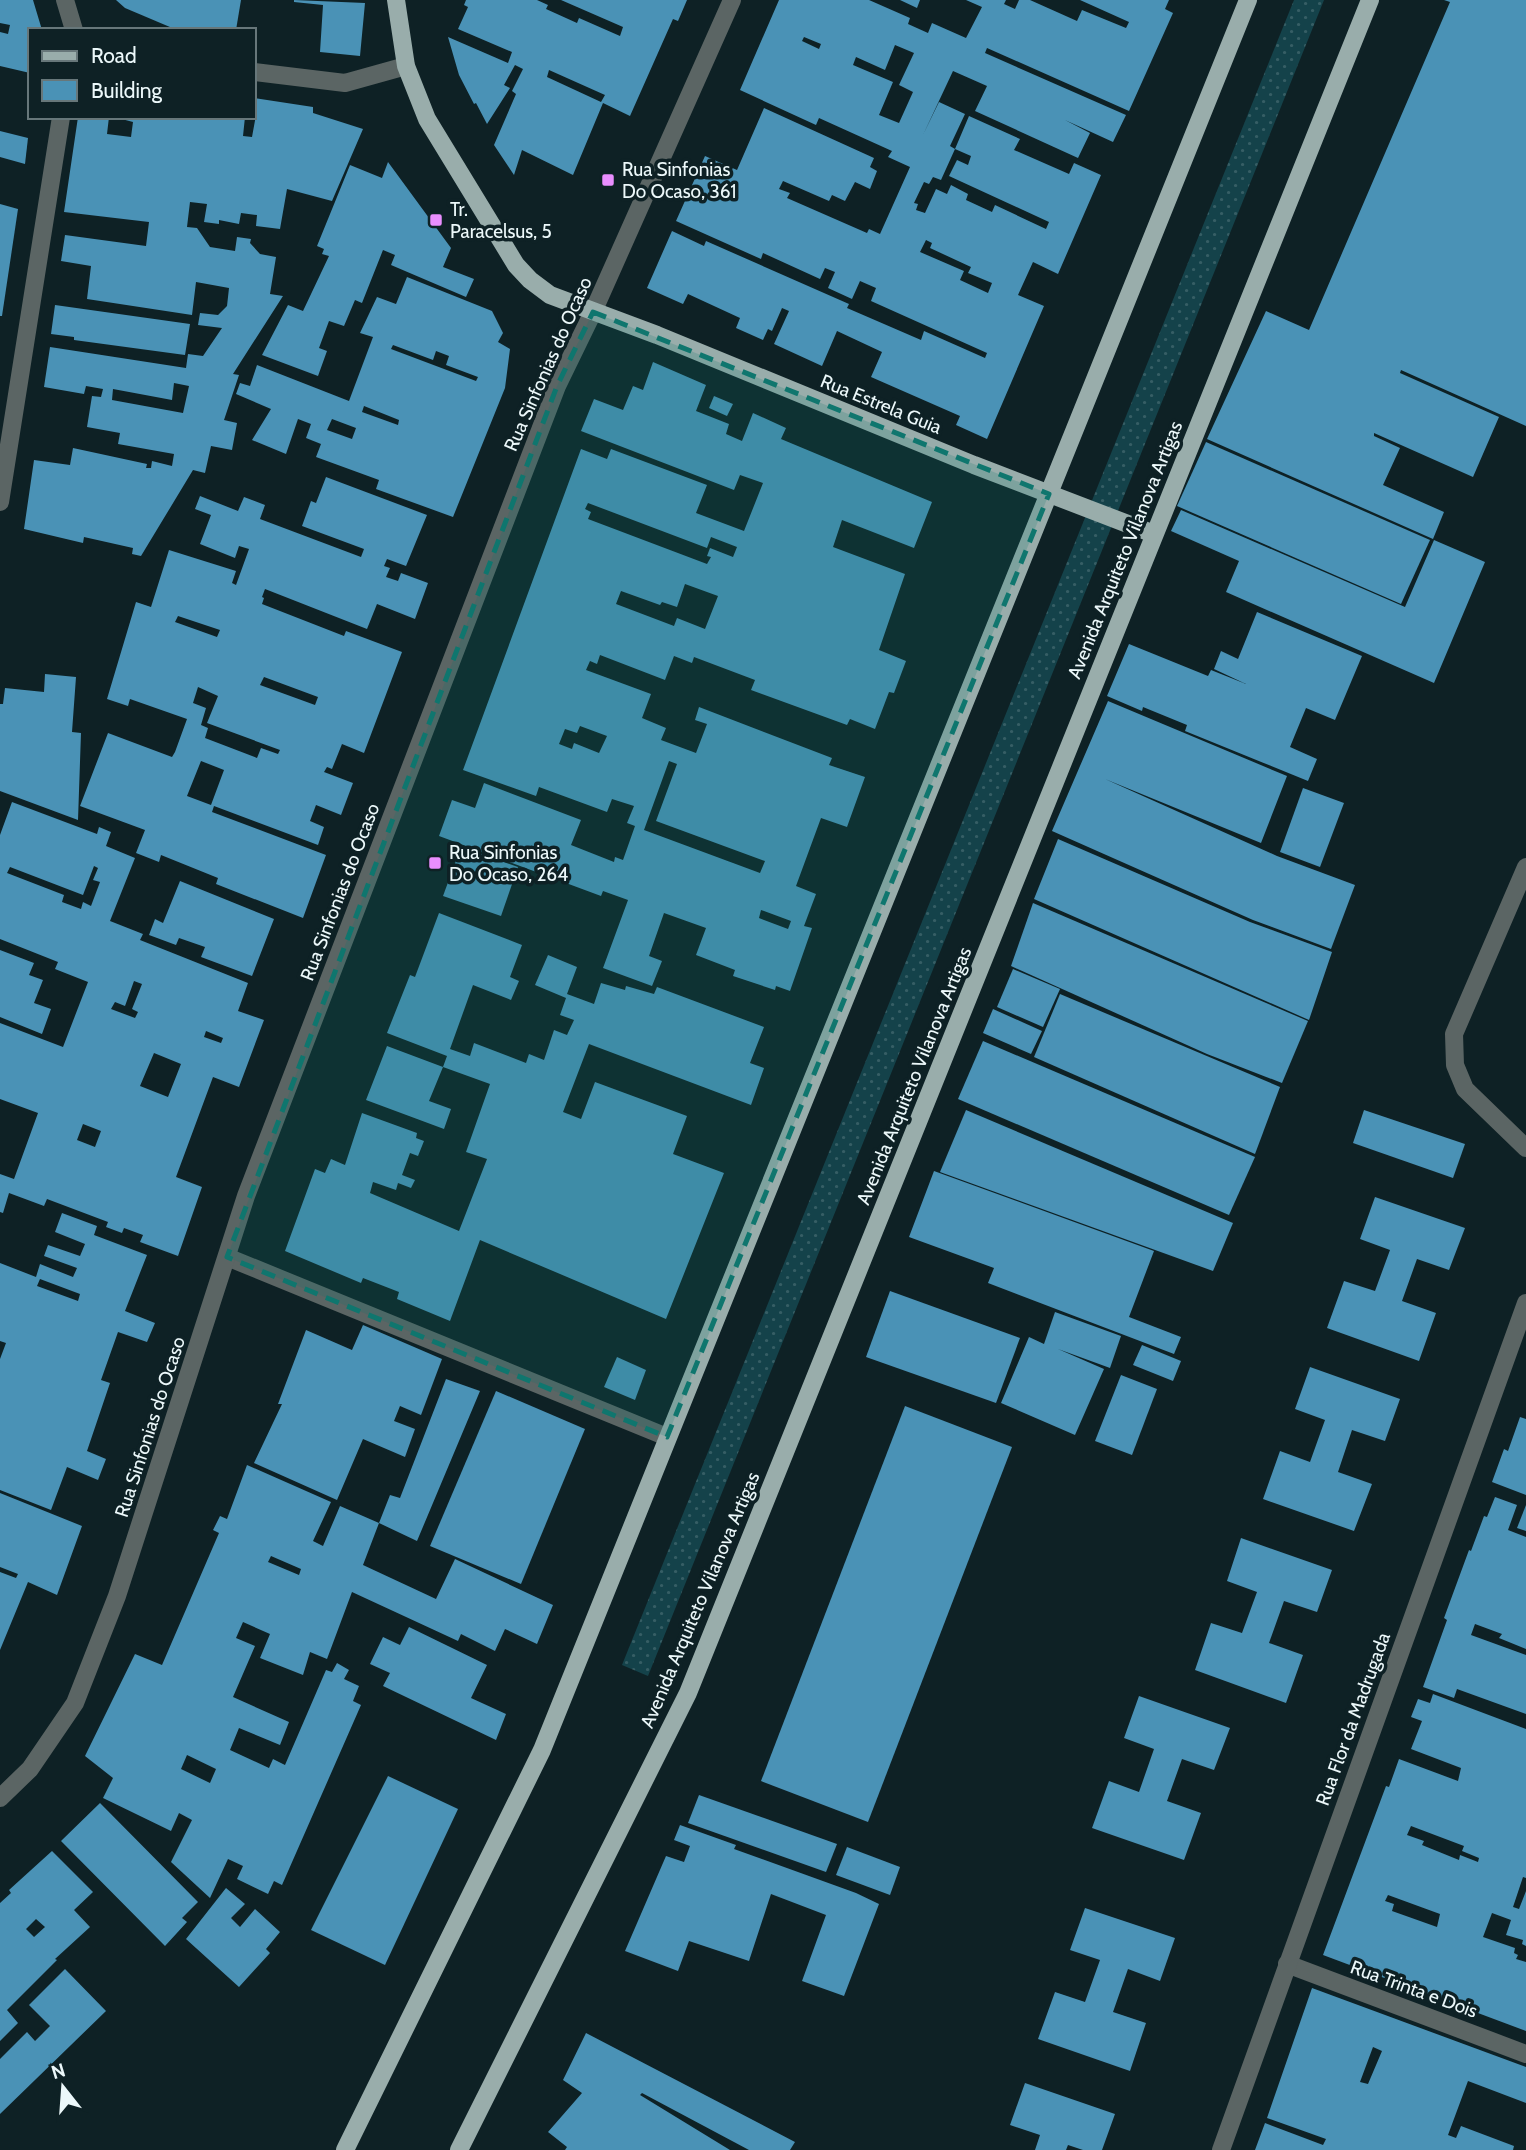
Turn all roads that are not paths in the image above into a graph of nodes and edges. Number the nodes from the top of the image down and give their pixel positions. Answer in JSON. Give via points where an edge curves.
{"nodes":[{"id":1,"x":65,"y":0,"type":"edge"},
{"id":2,"x":396,"y":0,"type":"edge"},
{"id":3,"x":732,"y":0,"type":"edge"},
{"id":4,"x":1248,"y":0,"type":"edge"},
{"id":5,"x":1370,"y":0,"type":"edge"},
{"id":6,"x":74,"y":28,"type":"edge"},
{"id":7,"x":406,"y":66,"type":"junction"},
{"id":8,"x":256,"y":72,"type":"edge"},
{"id":9,"x":61,"y":119,"type":"edge"},
{"id":10,"x":593,"y":312,"type":"junction"},
{"id":11,"x":1049,"y":494,"type":"junction"},
{"id":12,"x":0,"y":502,"type":"edge"},
{"id":13,"x":1154,"y":534,"type":"junction"},
{"id":14,"x":1526,"y":867,"type":"edge"},
{"id":15,"x":1526,"y":1148,"type":"edge"},
{"id":16,"x":227,"y":1257,"type":"junction"},
{"id":17,"x":1526,"y":1303,"type":"edge"},
{"id":18,"x":667,"y":1437,"type":"junction"},
{"id":19,"x":0,"y":1798,"type":"edge"},
{"id":20,"x":1287,"y":1965,"type":"junction"},
{"id":21,"x":1526,"y":2054,"type":"edge"},
{"id":22,"x":345,"y":2150,"type":"edge"},
{"id":23,"x":459,"y":2150,"type":"edge"},
{"id":24,"x":1221,"y":2150,"type":"edge"}],
"edges":[{"from":1,"to":6,"type":"street"},
{"from":2,"to":7,"type":"main road","name":"Rua Estrela Guia"},
{"from":3,"to":10,"type":"street","name":"Rua Sinfonias do Ocaso"},
{"from":4,"to":11,"type":"main road"},
{"from":5,"to":13,"type":"main road","name":"Avenida Arquiteto Vilanova Artigas"},
{"from":7,"to":8,"type":"street","via":[[345,83]]},
{"from":7,"to":10,"type":"main road","name":"Rua Estrela Guia","via":[[427,119],[516,265],[550,295]]},
{"from":9,"to":12,"type":"street"},
{"from":10,"to":11,"type":"main road","name":"Rua Estrela Guia"},
{"from":10,"to":16,"type":"street","name":"Rua Sinfonias do Ocaso","via":[[552,399],[246,1196]]},
{"from":11,"to":13,"type":"main road","name":"Rua Estrela Guia"},
{"from":11,"to":18,"type":"main road"},
{"from":13,"to":23,"type":"main road","name":"Avenida Arquiteto Vilanova Artigas","via":[[688,1693]]},
{"from":14,"to":15,"type":"street","via":[[1454,1034],[1455,1065],[1465,1089]]},
{"from":16,"to":18,"type":"street"},
{"from":16,"to":19,"type":"street","name":"Rua Sinfonias do Ocaso","via":[[117,1596],[75,1703],[30,1769]]},
{"from":17,"to":20,"type":"street","name":"Rua Flor da Madrugada"},
{"from":18,"to":22,"type":"main road","via":[[542,1750]]},
{"from":20,"to":21,"type":"street","name":"Rua Trinta e Dois"},
{"from":20,"to":24,"type":"street","name":"Rua Flor da Madrugada"}]}
